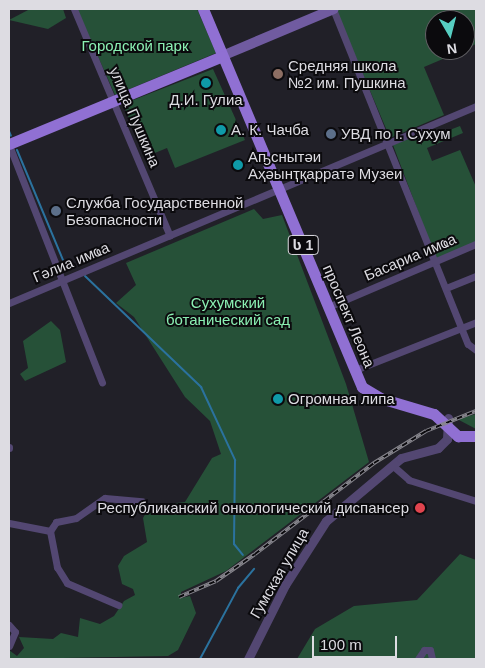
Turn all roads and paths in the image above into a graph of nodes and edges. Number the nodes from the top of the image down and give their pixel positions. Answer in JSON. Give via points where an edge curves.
{"nodes":[{"id":1,"x":74,"y":9,"type":"edge"},
{"id":2,"x":203,"y":9,"type":"edge"},
{"id":3,"x":333,"y":9,"type":"edge"},
{"id":4,"x":222,"y":56,"type":"junction"},
{"id":5,"x":113,"y":100,"type":"junction"},
{"id":6,"x":476,"y":106,"type":"edge"},
{"id":7,"x":388,"y":142,"type":"junction"},
{"id":8,"x":9,"y":144,"type":"edge"},
{"id":9,"x":280,"y":189,"type":"junction"},
{"id":10,"x":170,"y":236,"type":"junction"},
{"id":11,"x":476,"y":244,"type":"edge"},
{"id":12,"x":436,"y":261,"type":"junction"},
{"id":13,"x":476,"y":276,"type":"edge"},
{"id":14,"x":64,"y":279,"type":"junction"},
{"id":15,"x":446,"y":288,"type":"junction"},
{"id":16,"x":9,"y":303,"type":"edge"},
{"id":17,"x":328,"y":308,"type":"junction"},
{"id":18,"x":476,"y":322,"type":"edge"},
{"id":19,"x":462,"y":329,"type":"junction"},
{"id":20,"x":476,"y":350,"type":"edge"},
{"id":21,"x":355,"y":370,"type":"junction"},
{"id":22,"x":102,"y":382,"type":"dead end"},
{"id":23,"x":410,"y":405,"type":"junction"},
{"id":24,"x":448,"y":418,"type":"junction"},
{"id":25,"x":476,"y":434,"type":"edge"},
{"id":26,"x":451,"y":435,"type":"junction"},
{"id":27,"x":392,"y":465,"type":"junction"},
{"id":28,"x":142,"y":501,"type":"dead end"},
{"id":29,"x":476,"y":502,"type":"edge"},
{"id":30,"x":9,"y":523,"type":"edge"},
{"id":31,"x":50,"y":531,"type":"junction"},
{"id":32,"x":118,"y":605,"type":"dead end"},
{"id":33,"x":9,"y":625,"type":"edge"},
{"id":34,"x":9,"y":646,"type":"edge"},
{"id":35,"x":248,"y":659,"type":"edge"},
{"id":36,"x":418,"y":659,"type":"edge"},
{"id":37,"x":432,"y":659,"type":"edge"}],
"edges":[{"from":1,"to":5,"type":"street","name":"улица Пушкина"},
{"from":2,"to":4,"type":"highway","number":"ს 1"},
{"from":3,"to":4,"type":"main road"},
{"from":3,"to":7,"type":"street"},
{"from":4,"to":5,"type":"highway"},
{"from":4,"to":9,"type":"highway","name":"проспект Леона","number":"ს 1"},
{"from":5,"to":8,"type":"highway"},
{"from":5,"to":10,"type":"street","name":"улица Пушкина"},
{"from":6,"to":7,"type":"street","name":"Гәлиа имҩа"},
{"from":7,"to":9,"type":"street","name":"Гәлиа имҩа"},
{"from":7,"to":12,"type":"street"},
{"from":8,"to":14,"type":"street"},
{"from":9,"to":10,"type":"street","name":"Гәлиа имҩа"},
{"from":9,"to":17,"type":"highway","name":"проспект Леона","number":"ს 1"},
{"from":10,"to":14,"type":"street","name":"Гәлиа имҩа"},
{"from":11,"to":12,"type":"street","name":"Басариа имҩа"},
{"from":12,"to":15,"type":"street"},
{"from":12,"to":17,"type":"street","name":"Басариа имҩа"},
{"from":13,"to":15,"type":"street"},
{"from":14,"to":16,"type":"street","name":"Гәлиа имҩа"},
{"from":14,"to":22,"type":"street"},
{"from":15,"to":19,"type":"street"},
{"from":17,"to":21,"type":"highway","name":"проспект Леона","number":"ს 1"},
{"from":18,"to":19,"type":"street"},
{"from":19,"to":20,"type":"street"},
{"from":19,"to":21,"type":"street"},
{"from":21,"to":23,"type":"highway","name":"проспект Леона","number":"ს 1","via":[[370,394]]},
{"from":23,"to":24,"type":"highway","number":"ს 1","via":[[435,408]]},
{"from":23,"to":26,"type":"highway","name":"проспект Леона","number":"ს 1","via":[[434,414]]},
{"from":24,"to":25,"type":"highway","number":"ს 1","via":[[457,427]]},
{"from":24,"to":26,"type":"street"},
{"from":25,"to":26,"type":"highway","number":"ს 1"},
{"from":26,"to":27,"type":"street","name":"Гумская улица","via":[[429,454],[401,458]]},
{"from":27,"to":29,"type":"street","via":[[409,480]]},
{"from":27,"to":35,"type":"street","name":"Гумская улица","via":[[326,521],[285,585]]},
{"from":28,"to":31,"type":"street","via":[[105,498],[76,518],[56,522]]},
{"from":30,"to":31,"type":"street"},
{"from":31,"to":32,"type":"street","via":[[57,567],[67,583]]},
{"from":33,"to":34,"type":"street","via":[[15,632]]},
{"from":36,"to":37,"type":"street","via":[[424,650],[430,650]]}]}
